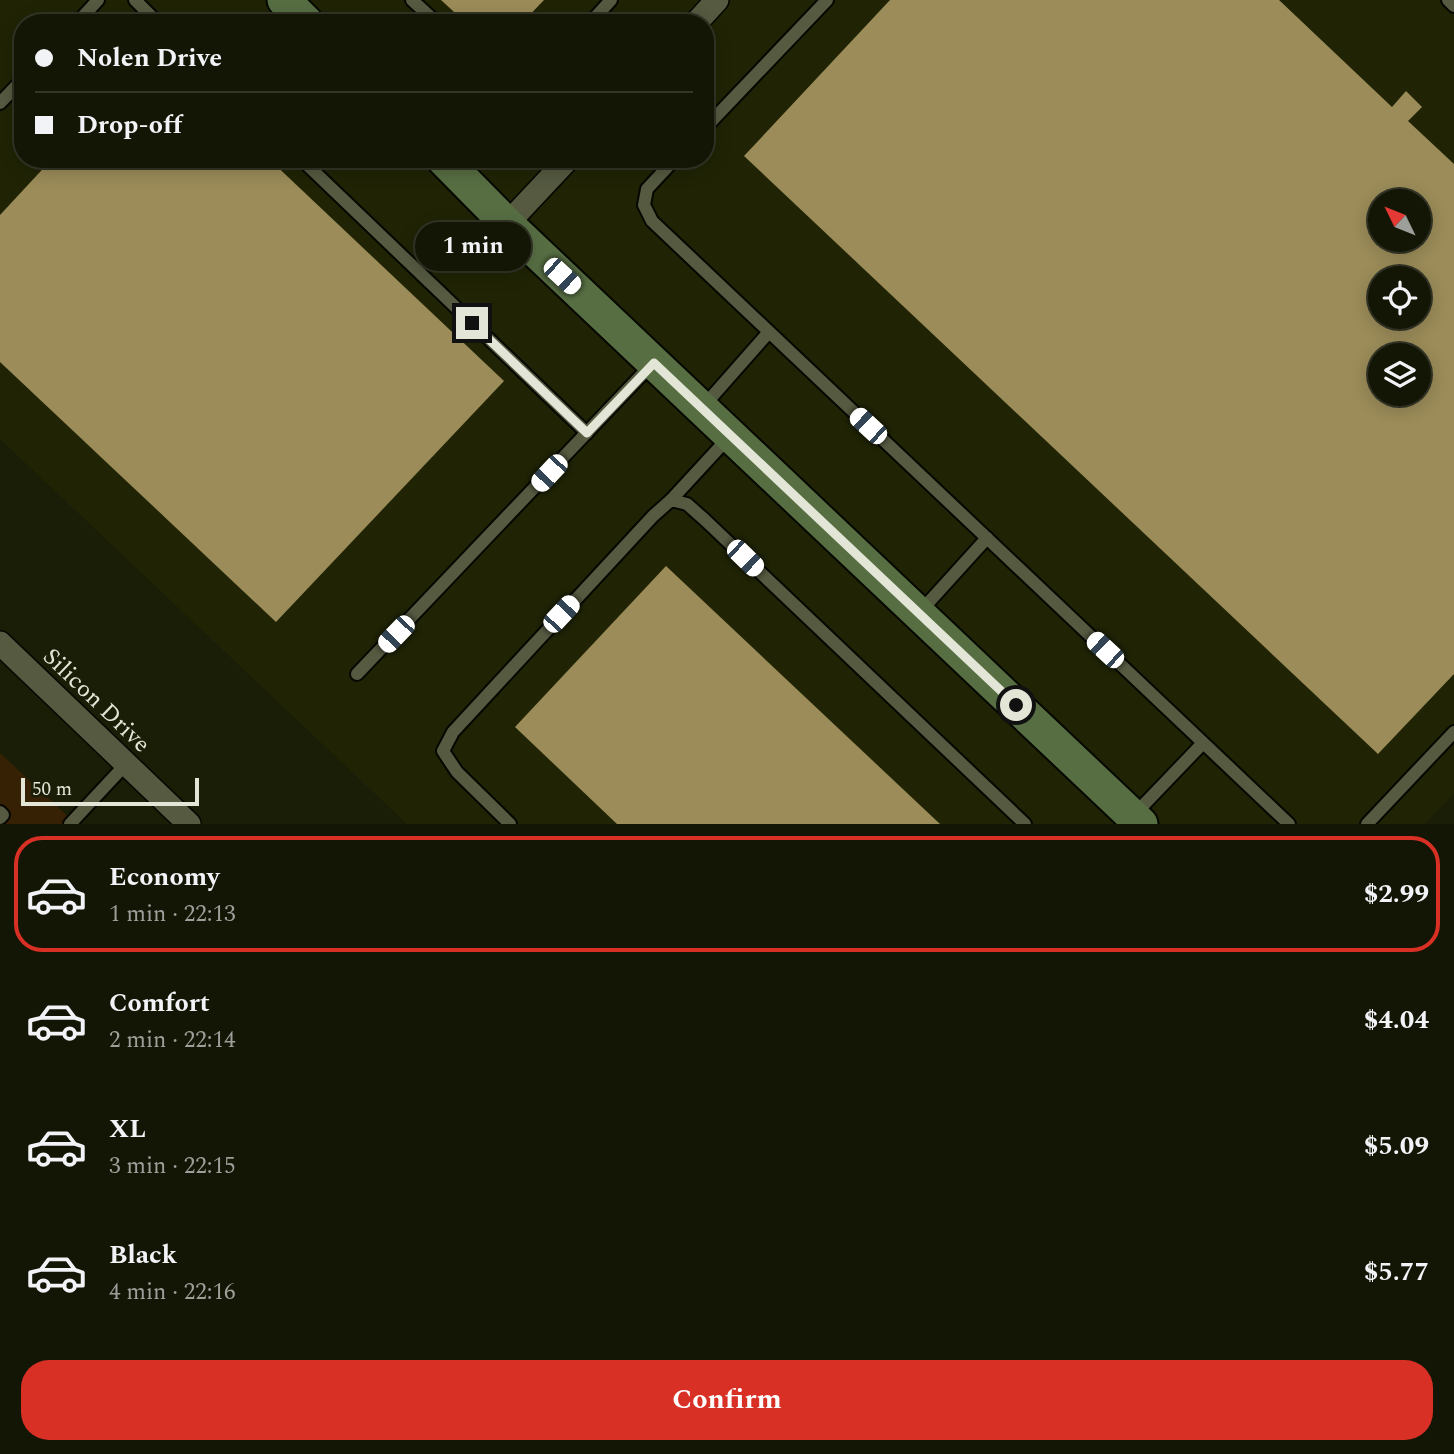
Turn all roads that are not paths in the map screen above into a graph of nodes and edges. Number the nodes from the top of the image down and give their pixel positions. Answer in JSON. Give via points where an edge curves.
{"nodes":[{"id":1,"x":98,"y":0,"type":"edge"},
{"id":2,"x":135,"y":0,"type":"edge"},
{"id":3,"x":284,"y":0,"type":"edge"},
{"id":4,"x":412,"y":0,"type":"edge"},
{"id":5,"x":611,"y":0,"type":"edge"},
{"id":6,"x":717,"y":0,"type":"edge"},
{"id":7,"x":827,"y":0,"type":"edge"},
{"id":8,"x":1448,"y":0,"type":"edge"},
{"id":9,"x":1454,"y":6,"type":"edge"},
{"id":10,"x":85,"y":14,"type":"edge"},
{"id":11,"x":149,"y":14,"type":"edge"},
{"id":12,"x":298,"y":14,"type":"edge"},
{"id":13,"x":427,"y":14,"type":"edge"},
{"id":14,"x":598,"y":14,"type":"edge"},
{"id":15,"x":704,"y":14,"type":"edge"},
{"id":16,"x":14,"y":88,"type":"edge"},
{"id":17,"x":0,"y":103,"type":"edge"},
{"id":18,"x":714,"y":119,"type":"edge"},
{"id":19,"x":310,"y":168,"type":"edge"},
{"id":20,"x":452,"y":168,"type":"edge"},
{"id":21,"x":560,"y":168,"type":"edge"},
{"id":22,"x":667,"y":168,"type":"edge"},
{"id":23,"x":507,"y":224,"type":"junction"},
{"id":24,"x":769,"y":332,"type":"junction"},
{"id":25,"x":654,"y":363,"type":"junction"},
{"id":26,"x":702,"y":408,"type":"junction"},
{"id":27,"x":587,"y":433,"type":"junction"},
{"id":28,"x":731,"y":435,"type":"junction"},
{"id":29,"x":671,"y":500,"type":"junction"},
{"id":30,"x":987,"y":538,"type":"junction"},
{"id":31,"x":918,"y":613,"type":"junction"},
{"id":32,"x":0,"y":643,"type":"edge"},
{"id":33,"x":357,"y":674,"type":"dead end"},
{"id":34,"x":1454,"y":732,"type":"edge"},
{"id":35,"x":1203,"y":743,"type":"junction"},
{"id":36,"x":126,"y":764,"type":"junction"},
{"id":37,"x":0,"y":812,"type":"edge"},
{"id":38,"x":0,"y":818,"type":"edge"},
{"id":39,"x":1137,"y":820,"type":"edge"},
{"id":40,"x":69,"y":824,"type":"edge"},
{"id":41,"x":189,"y":824,"type":"edge"},
{"id":42,"x":510,"y":824,"type":"edge"},
{"id":43,"x":1025,"y":824,"type":"edge"},
{"id":44,"x":1289,"y":824,"type":"edge"},
{"id":45,"x":1367,"y":824,"type":"edge"}],
"edges":[{"from":1,"to":10,"type":"lane"},
{"from":2,"to":11,"type":"lane"},
{"from":3,"to":12,"type":"street"},
{"from":4,"to":13,"type":"lane"},
{"from":5,"to":14,"type":"lane"},
{"from":6,"to":15,"type":"street"},
{"from":7,"to":18,"type":"lane"},
{"from":8,"to":9,"type":"lane"},
{"from":16,"to":17,"type":"lane"},
{"from":19,"to":27,"type":"lane"},
{"from":20,"to":23,"type":"street"},
{"from":21,"to":23,"type":"street"},
{"from":22,"to":24,"type":"lane","via":[[647,189],[644,205],[652,221]]},
{"from":23,"to":25,"type":"street"},
{"from":24,"to":26,"type":"lane"},
{"from":24,"to":30,"type":"lane"},
{"from":25,"to":26,"type":"street"},
{"from":25,"to":27,"type":"lane"},
{"from":26,"to":28,"type":"street"},
{"from":27,"to":33,"type":"lane"},
{"from":28,"to":29,"type":"lane"},
{"from":28,"to":31,"type":"street"},
{"from":29,"to":42,"type":"lane","via":[[453,732],[443,751],[457,772]]},
{"from":29,"to":43,"type":"lane","via":[[687,504],[705,520]]},
{"from":30,"to":31,"type":"lane"},
{"from":30,"to":35,"type":"lane"},
{"from":31,"to":39,"type":"street"},
{"from":32,"to":36,"type":"street","name":"Silicon Drive"},
{"from":34,"to":45,"type":"lane"},
{"from":35,"to":39,"type":"lane"},
{"from":35,"to":44,"type":"lane"},
{"from":36,"to":40,"type":"lane"},
{"from":36,"to":41,"type":"street","name":"Silicon Drive"},
{"from":37,"to":38,"type":"lane"}]}
